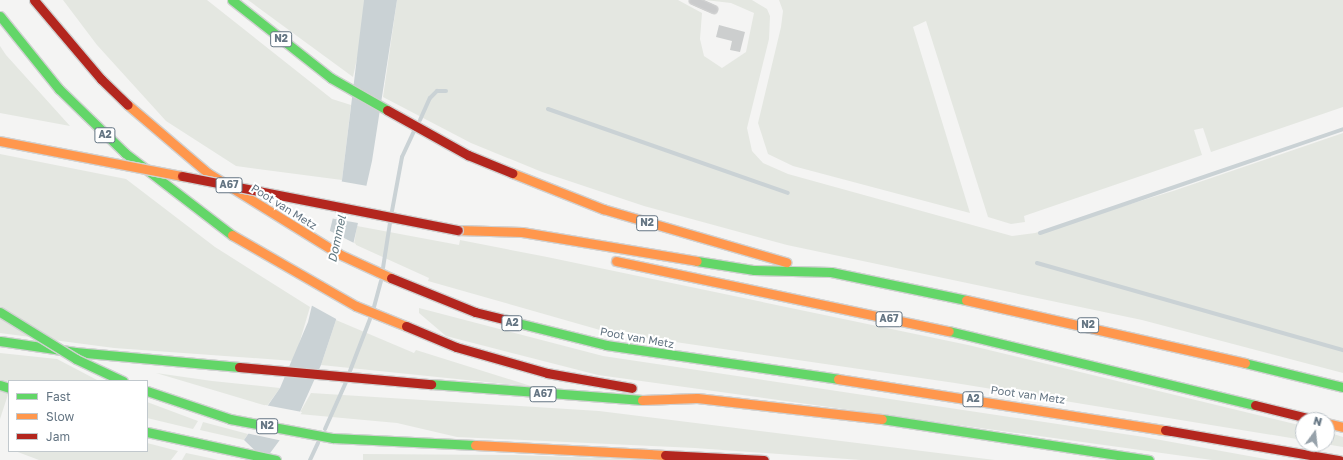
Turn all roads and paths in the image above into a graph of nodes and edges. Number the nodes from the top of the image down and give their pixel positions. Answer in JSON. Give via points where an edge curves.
{"nodes":[{"id":1,"x":34,"y":0,"type":"edge"},
{"id":2,"x":232,"y":0,"type":"edge"},
{"id":3,"x":693,"y":0,"type":"edge"},
{"id":4,"x":714,"y":9,"type":"dead end"},
{"id":5,"x":0,"y":16,"type":"edge"},
{"id":6,"x":0,"y":141,"type":"edge"},
{"id":7,"x":458,"y":230,"type":"junction"},
{"id":8,"x":543,"y":247,"type":"dead end"},
{"id":9,"x":604,"y":259,"type":"dead end"},
{"id":10,"x":831,"y":272,"type":"junction"},
{"id":11,"x":0,"y":312,"type":"edge"},
{"id":12,"x":0,"y":341,"type":"edge"},
{"id":13,"x":121,"y":380,"type":"edge"},
{"id":14,"x":1343,"y":387,"type":"edge"},
{"id":15,"x":148,"y":391,"type":"edge"},
{"id":16,"x":697,"y":398,"type":"junction"},
{"id":17,"x":1295,"y":415,"type":"edge"},
{"id":18,"x":148,"y":432,"type":"edge"},
{"id":19,"x":276,"y":460,"type":"edge"},
{"id":20,"x":764,"y":460,"type":"edge"},
{"id":21,"x":1149,"y":460,"type":"edge"},
{"id":22,"x":1339,"y":460,"type":"edge"}],
"edges":[{"from":1,"to":22,"type":"highway","name":"Poot van Metz","number":"A2","via":[[101,79],[155,131],[242,195],[339,254],[420,292],[533,329],[606,345],[1059,411]]},
{"from":2,"to":10,"type":"highway","number":"N2","via":[[332,78],[468,155],[603,209],[736,249]]},
{"from":3,"to":4,"type":"lane"},
{"from":5,"to":16,"type":"highway","number":"A2","via":[[92,123],[230,234],[323,289],[413,331],[547,373]]},
{"from":6,"to":7,"type":"highway","number":"A67","bridge":true},
{"from":7,"to":8,"type":"highway","number":"A67"},
{"from":7,"to":10,"type":"highway","number":"N2","via":[[522,232],[754,270]]},
{"from":9,"to":17,"type":"highway","number":"A67","via":[[971,336]]},
{"from":10,"to":14,"type":"highway","number":"N2","via":[[1084,324]]},
{"from":11,"to":13,"type":"highway","bridge":true,"via":[[76,358]]},
{"from":12,"to":16,"type":"highway","number":"A67","via":[[184,362],[390,381],[627,400]]},
{"from":15,"to":20,"type":"highway","number":"N2","via":[[250,424],[333,438],[598,449]]},
{"from":16,"to":21,"type":"highway","number":"A2","via":[[947,428]]},
{"from":18,"to":19,"type":"highway"}]}
